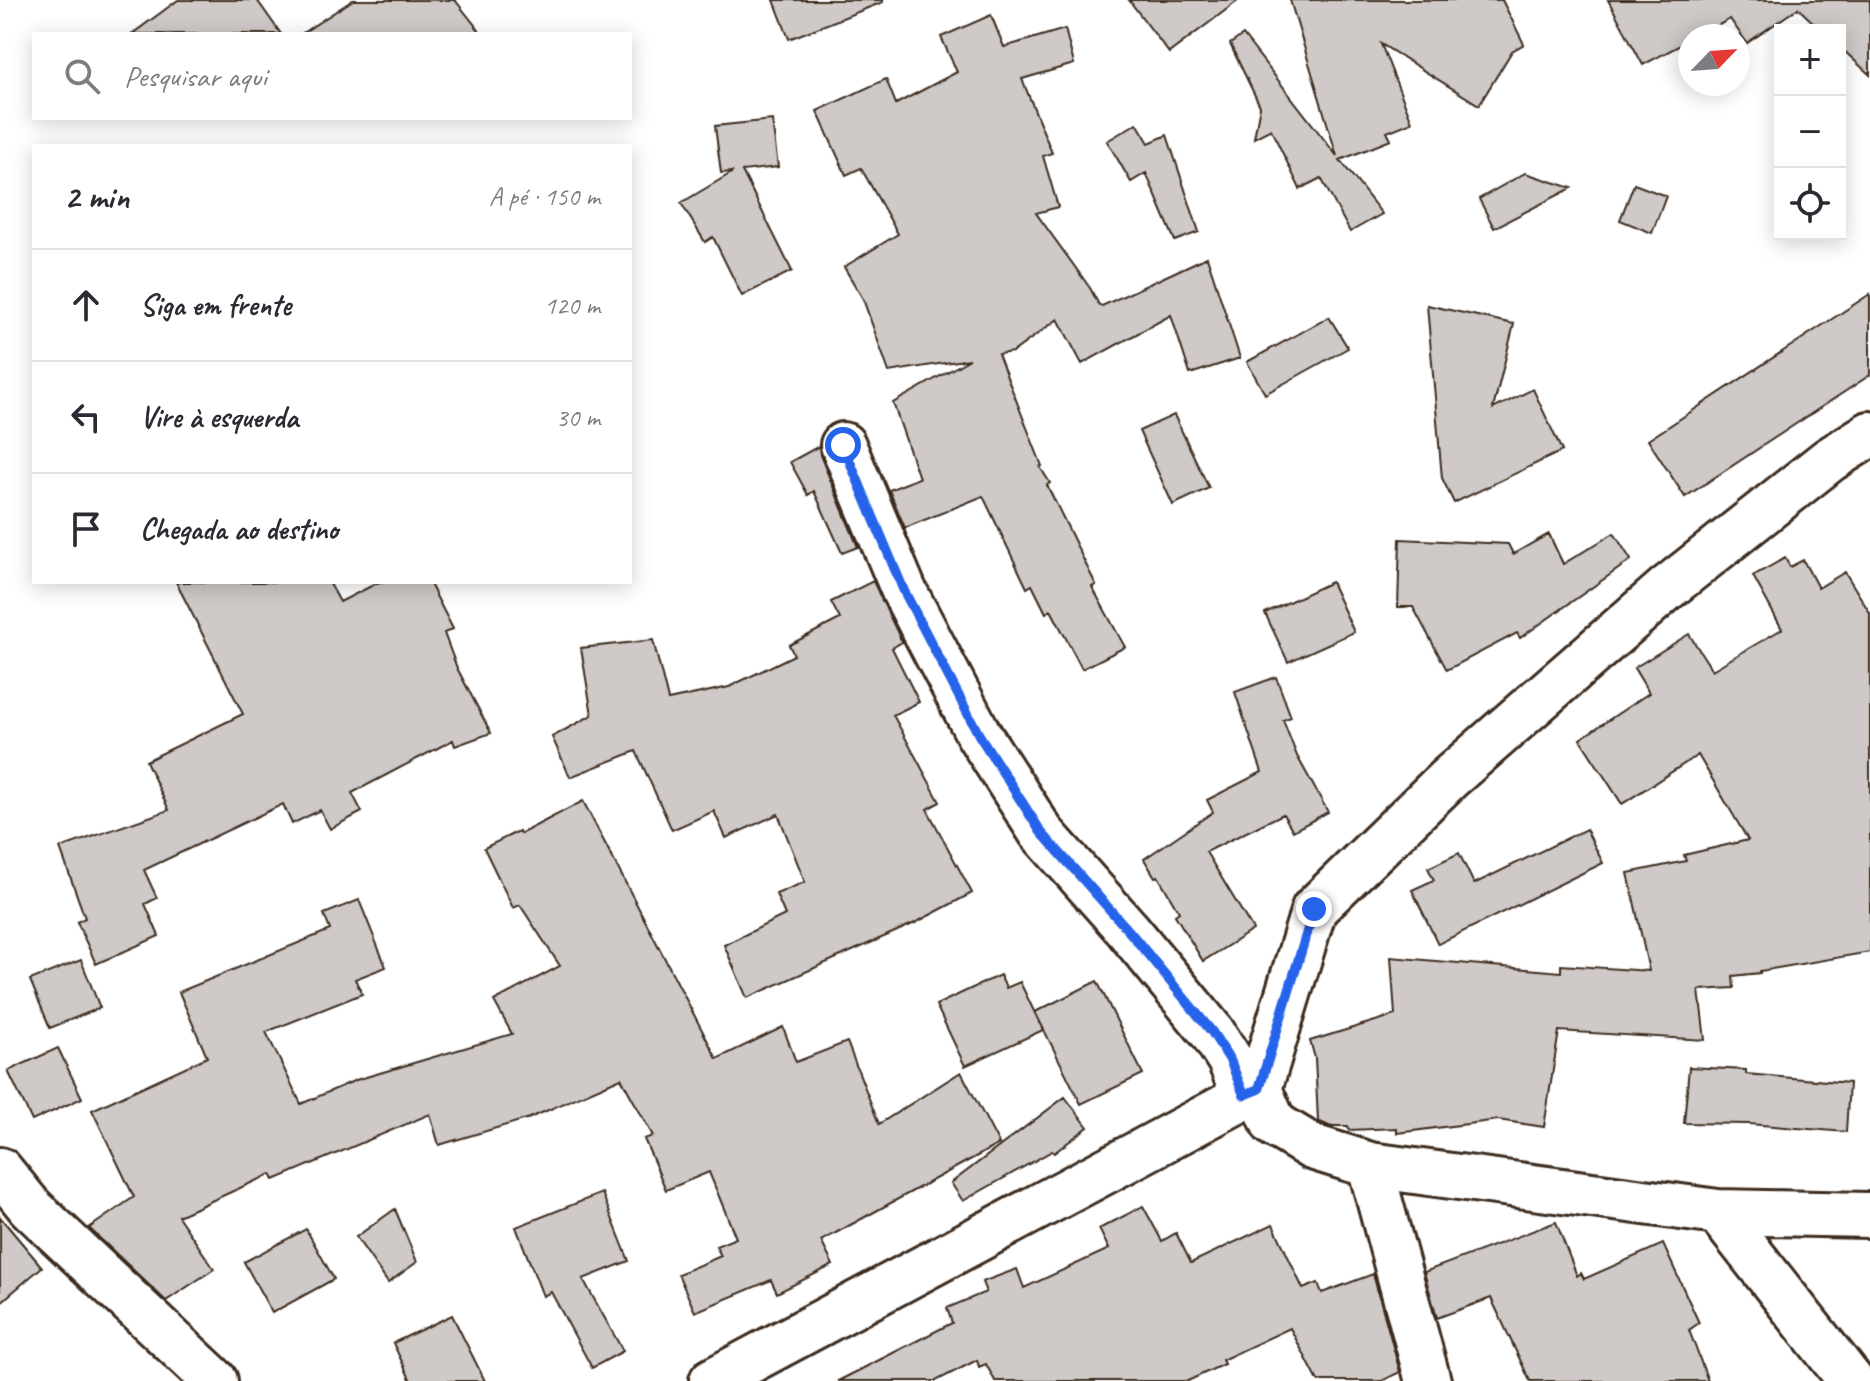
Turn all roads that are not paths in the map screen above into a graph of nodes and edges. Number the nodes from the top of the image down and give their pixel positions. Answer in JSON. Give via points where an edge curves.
{"nodes":[{"id":1,"x":1870,"y":434,"type":"edge"},
{"id":2,"x":843,"y":445,"type":"dead end"},
{"id":3,"x":1252,"y":1092,"type":"junction"},
{"id":4,"x":1370,"y":1165,"type":"junction"},
{"id":5,"x":0,"y":1170,"type":"edge"},
{"id":6,"x":1718,"y":1212,"type":"junction"},
{"id":7,"x":1870,"y":1215,"type":"edge"},
{"id":8,"x":215,"y":1381,"type":"edge"},
{"id":9,"x":712,"y":1381,"type":"edge"},
{"id":10,"x":1428,"y":1381,"type":"edge"},
{"id":11,"x":1851,"y":1381,"type":"edge"}],
"edges":[{"from":1,"to":3,"type":"street","via":[[1829,460],[1666,589],[1448,779],[1314,909]]},
{"from":2,"to":3,"type":"street","via":[[904,591],[979,735],[1041,832],[1212,1032]]},
{"from":3,"to":4,"type":"street","via":[[1274,1124],[1312,1147]]},
{"from":3,"to":9,"type":"street"},
{"from":4,"to":6,"type":"street"},
{"from":4,"to":10,"type":"street"},
{"from":5,"to":8,"type":"street","via":[[30,1207]]},
{"from":6,"to":7,"type":"street"},
{"from":6,"to":11,"type":"street"}]}
